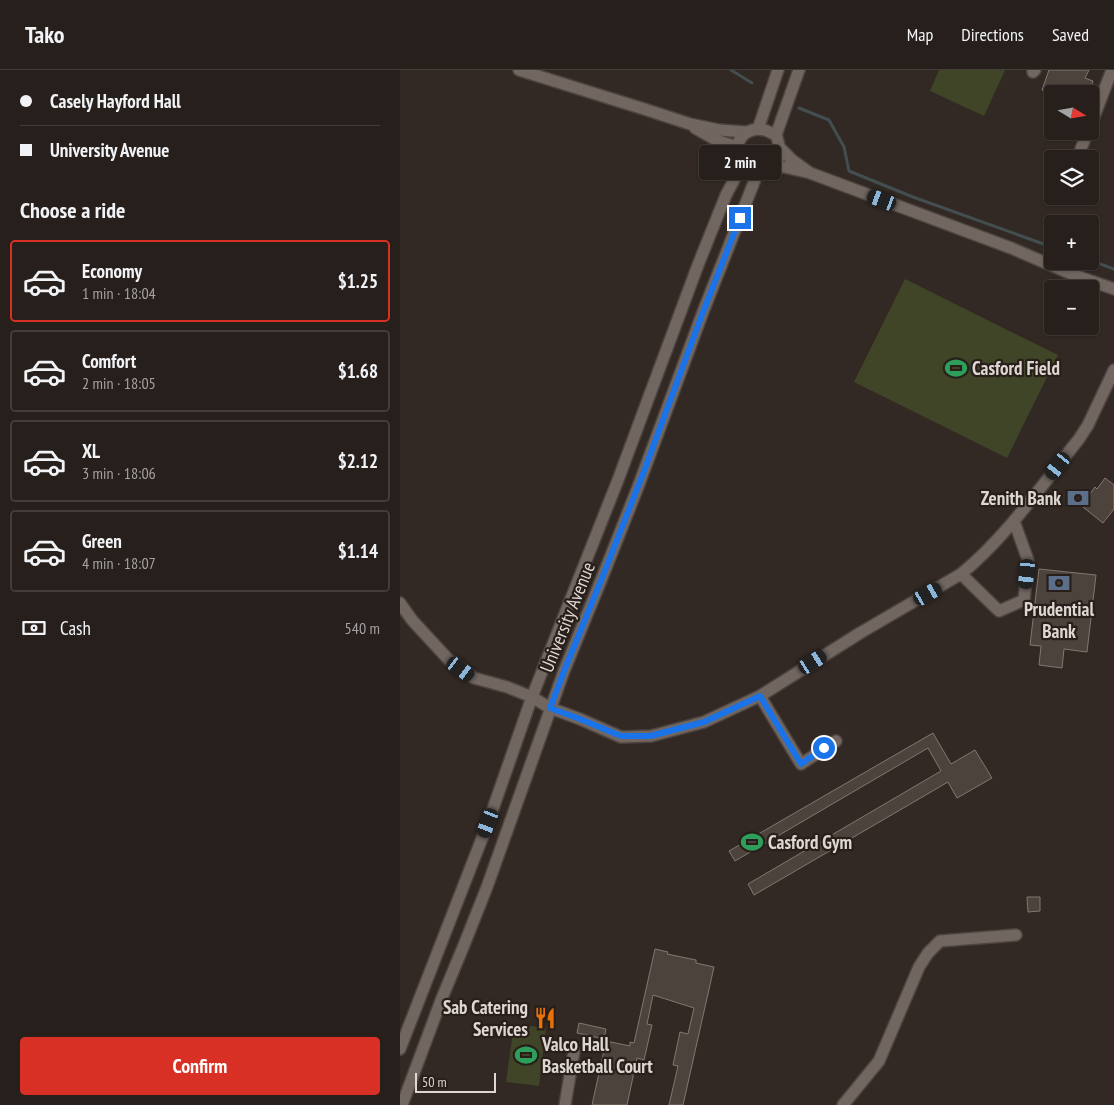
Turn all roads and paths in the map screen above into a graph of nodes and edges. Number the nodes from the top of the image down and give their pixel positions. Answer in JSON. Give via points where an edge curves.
{"nodes":[{"id":1,"x":519,"y":70,"type":"edge"},
{"id":2,"x":778,"y":70,"type":"edge"},
{"id":3,"x":799,"y":70,"type":"edge"},
{"id":4,"x":1112,"y":71,"type":"edge"},
{"id":5,"x":1099,"y":104,"type":"edge"},
{"id":6,"x":690,"y":124,"type":"junction"},
{"id":7,"x":758,"y":129,"type":"junction"},
{"id":8,"x":746,"y":132,"type":"junction"},
{"id":9,"x":776,"y":135,"type":"junction"},
{"id":10,"x":737,"y":147,"type":"junction"},
{"id":11,"x":780,"y":148,"type":"junction"},
{"id":12,"x":742,"y":164,"type":"junction"},
{"id":13,"x":774,"y":165,"type":"junction"},
{"id":14,"x":758,"y":172,"type":"junction"},
{"id":15,"x":810,"y":173,"type":"junction"},
{"id":16,"x":1114,"y":289,"type":"edge"},
{"id":17,"x":1114,"y":370,"type":"edge"},
{"id":18,"x":1014,"y":521,"type":"junction"},
{"id":19,"x":961,"y":574,"type":"junction"},
{"id":20,"x":400,"y":603,"type":"edge"},
{"id":21,"x":760,"y":696,"type":"junction"},
{"id":22,"x":532,"y":697,"type":"junction"},
{"id":23,"x":550,"y":708,"type":"junction"},
{"id":24,"x":836,"y":741,"type":"dead end"},
{"id":25,"x":1016,"y":935,"type":"dead end"},
{"id":26,"x":400,"y":1049,"type":"edge"},
{"id":27,"x":574,"y":1051,"type":"dead end"},
{"id":28,"x":402,"y":1105,"type":"edge"},
{"id":29,"x":565,"y":1105,"type":"edge"},
{"id":30,"x":843,"y":1105,"type":"edge"}],
"edges":[{"from":1,"to":6,"type":"street"},
{"from":2,"to":7,"type":"street"},
{"from":3,"to":9,"type":"street"},
{"from":4,"to":5,"type":"street"},
{"from":6,"to":8,"type":"street"},
{"from":6,"to":10,"type":"street","via":[[716,140]]},
{"from":7,"to":8,"type":"street"},
{"from":7,"to":9,"type":"street"},
{"from":8,"to":10,"type":"street"},
{"from":9,"to":11,"type":"street"},
{"from":10,"to":12,"type":"street"},
{"from":11,"to":13,"type":"street"},
{"from":11,"to":15,"type":"street"},
{"from":12,"to":14,"type":"street"},
{"from":12,"to":22,"type":"street","name":"University Avenue","via":[[698,265]]},
{"from":13,"to":14,"type":"street"},
{"from":13,"to":15,"type":"street"},
{"from":14,"to":23,"type":"street","name":"University Avenue"},
{"from":15,"to":16,"type":"street"},
{"from":17,"to":18,"type":"street","via":[[1079,439]]},
{"from":18,"to":19,"type":"street"},
{"from":18,"to":19,"type":"street","via":[[1028,560],[1024,600],[999,610]]},
{"from":19,"to":21,"type":"street","via":[[860,632]]},
{"from":20,"to":22,"type":"street","via":[[448,659],[474,678]]},
{"from":21,"to":23,"type":"street","via":[[704,722],[650,736],[621,736]]},
{"from":21,"to":24,"type":"street","via":[[801,764]]},
{"from":22,"to":23,"type":"street"},
{"from":22,"to":26,"type":"street","name":"University Avenue","via":[[488,823]]},
{"from":23,"to":28,"type":"street","name":"University Avenue","via":[[487,887]]},
{"from":25,"to":30,"type":"street","via":[[940,941],[919,967],[879,1061]]},
{"from":27,"to":29,"type":"street"}]}
